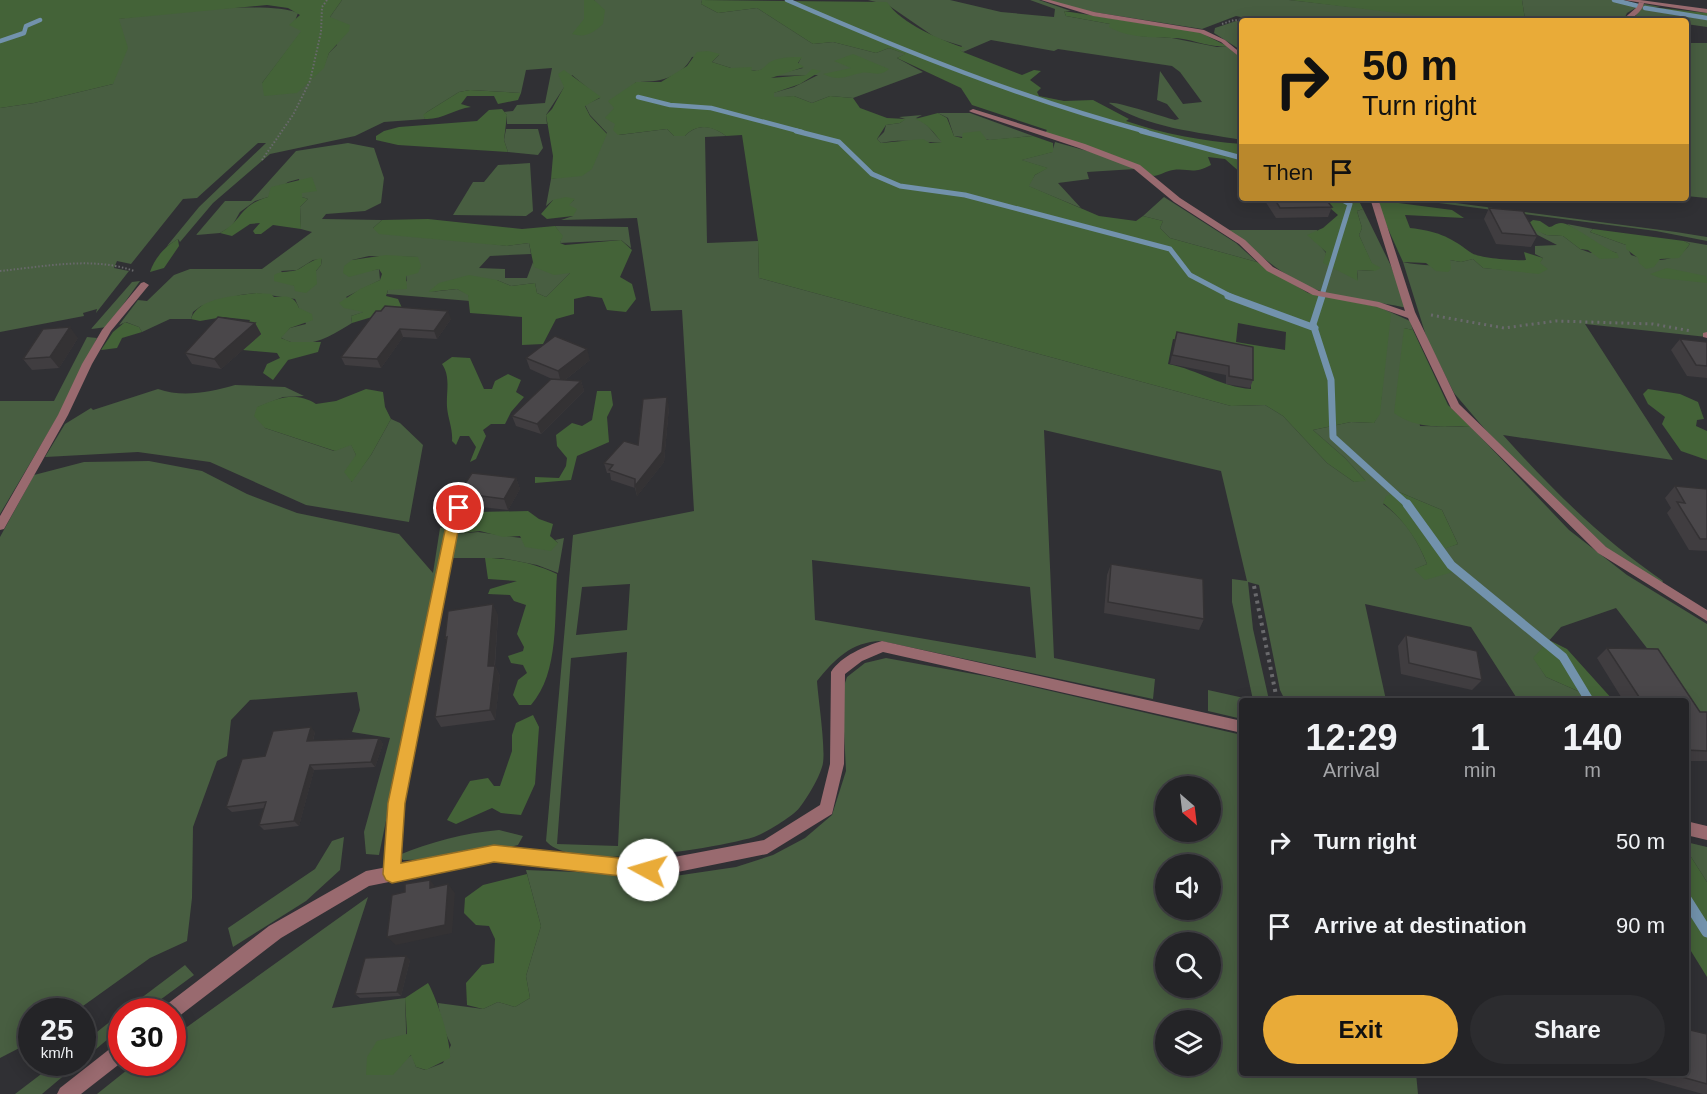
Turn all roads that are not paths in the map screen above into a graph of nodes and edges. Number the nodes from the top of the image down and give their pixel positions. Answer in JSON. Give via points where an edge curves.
{"nodes":[{"id":1,"x":1044,"y":0,"type":"edge"},
{"id":2,"x":1627,"y":0,"type":"edge"},
{"id":3,"x":1641,"y":3,"type":"junction"},
{"id":4,"x":1707,"y":11,"type":"edge"},
{"id":5,"x":1628,"y":18,"type":"edge"},
{"id":6,"x":1239,"y":54,"type":"edge"},
{"id":7,"x":973,"y":111,"type":"dead end"},
{"id":8,"x":1375,"y":201,"type":"edge"},
{"id":9,"x":144,"y":285,"type":"dead end"},
{"id":10,"x":1411,"y":314,"type":"junction"},
{"id":11,"x":459,"y":508,"type":"edge"},
{"id":12,"x":0,"y":526,"type":"edge"},
{"id":13,"x":1707,"y":603,"type":"edge"},
{"id":14,"x":1689,"y":606,"type":"junction"},
{"id":15,"x":1707,"y":616,"type":"edge"},
{"id":16,"x":1239,"y":727,"type":"edge"},
{"id":17,"x":1689,"y":829,"type":"edge"},
{"id":18,"x":1707,"y":833,"type":"edge"},
{"id":19,"x":392,"y":874,"type":"junction"},
{"id":20,"x":186,"y":1000,"type":"edge"},
{"id":21,"x":108,"y":1061,"type":"edge"},
{"id":22,"x":66,"y":1094,"type":"edge"}],
"edges":[{"from":1,"to":6,"type":"street","via":[[1093,14],[1202,31]]},
{"from":2,"to":3,"type":"street"},
{"from":3,"to":4,"type":"street"},
{"from":3,"to":5,"type":"street"},
{"from":7,"to":10,"type":"street","via":[[1137,167],[1177,200],[1242,242],[1270,269],[1316,293]]},
{"from":8,"to":10,"type":"street"},
{"from":9,"to":12,"type":"street","via":[[107,330]]},
{"from":10,"to":14,"type":"street","via":[[1455,406],[1602,550]]},
{"from":11,"to":19,"type":"street","via":[[453,521],[396,803]]},
{"from":13,"to":14,"type":"street"},
{"from":14,"to":15,"type":"street"},
{"from":16,"to":19,"type":"street","via":[[882,646],[857,657],[838,672],[837,764],[827,810],[767,847],[648,870],[494,854]]},
{"from":17,"to":18,"type":"street"},
{"from":19,"to":20,"type":"street","via":[[366,879],[275,932]]},
{"from":21,"to":22,"type":"street"}]}
